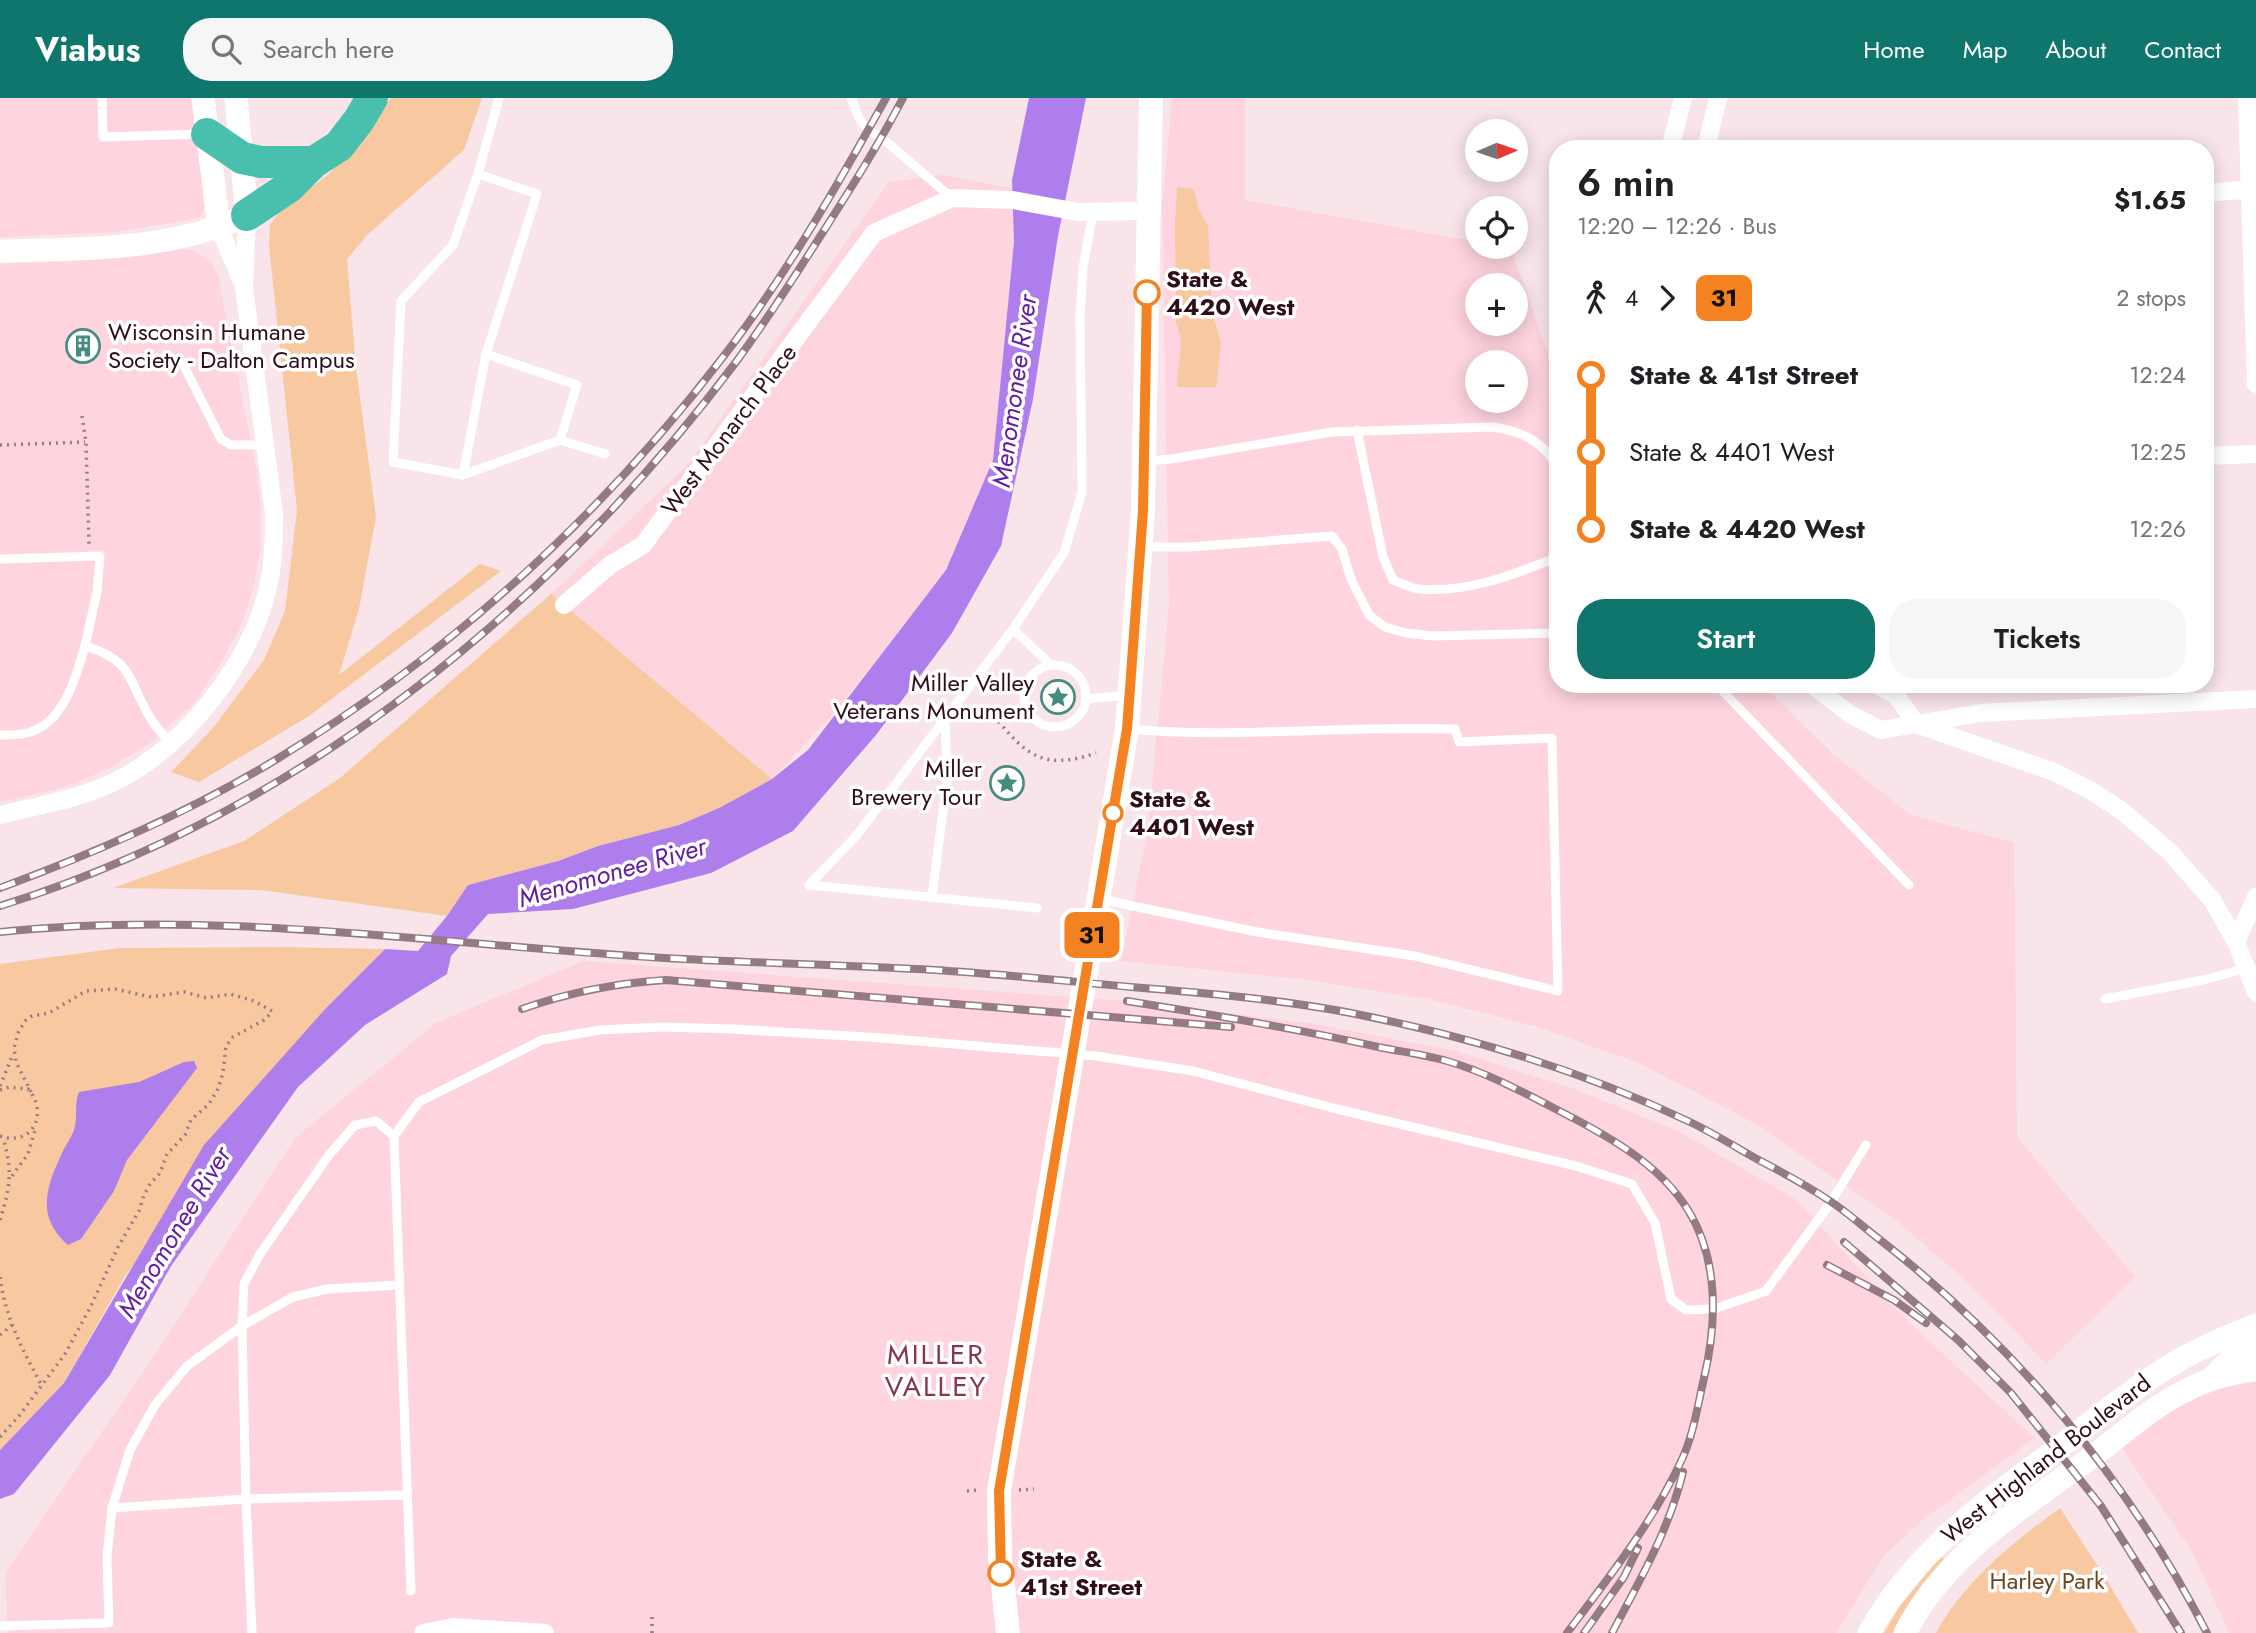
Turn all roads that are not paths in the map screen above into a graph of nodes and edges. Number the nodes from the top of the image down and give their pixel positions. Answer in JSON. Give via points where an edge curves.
{"nodes":[{"id":1,"x":102,"y":98,"type":"edge"},
{"id":2,"x":203,"y":98,"type":"edge"},
{"id":3,"x":236,"y":98,"type":"edge"},
{"id":4,"x":372,"y":98,"type":"edge"},
{"id":5,"x":499,"y":98,"type":"edge"},
{"id":6,"x":851,"y":98,"type":"edge"},
{"id":7,"x":1152,"y":98,"type":"edge"},
{"id":8,"x":1683,"y":98,"type":"edge"},
{"id":9,"x":1718,"y":98,"type":"edge"},
{"id":10,"x":2247,"y":98,"type":"edge"},
{"id":11,"x":207,"y":134,"type":"junction"},
{"id":12,"x":1672,"y":140,"type":"edge"},
{"id":13,"x":1708,"y":140,"type":"edge"},
{"id":14,"x":242,"y":158,"type":"junction"},
{"id":15,"x":314,"y":162,"type":"junction"},
{"id":16,"x":478,"y":174,"type":"junction"},
{"id":17,"x":2253,"y":190,"type":"edge"},
{"id":18,"x":2214,"y":192,"type":"edge"},
{"id":19,"x":952,"y":198,"type":"junction"},
{"id":20,"x":1147,"y":211,"type":"junction"},
{"id":21,"x":1086,"y":212,"type":"junction"},
{"id":22,"x":233,"y":221,"type":"junction"},
{"id":23,"x":0,"y":251,"type":"edge"},
{"id":24,"x":244,"y":288,"type":"junction"},
{"id":25,"x":486,"y":354,"type":"junction"},
{"id":26,"x":182,"y":362,"type":"dead end"},
{"id":27,"x":2256,"y":384,"type":"edge"},
{"id":28,"x":1357,"y":430,"type":"junction"},
{"id":29,"x":560,"y":440,"type":"junction"},
{"id":30,"x":265,"y":445,"type":"junction"},
{"id":31,"x":605,"y":454,"type":"dead end"},
{"id":32,"x":2256,"y":454,"type":"edge"},
{"id":33,"x":2214,"y":456,"type":"edge"},
{"id":34,"x":1549,"y":457,"type":"edge"},
{"id":35,"x":1145,"y":461,"type":"junction"},
{"id":36,"x":463,"y":475,"type":"junction"},
{"id":37,"x":1140,"y":547,"type":"junction"},
{"id":38,"x":0,"y":559,"type":"edge"},
{"id":39,"x":1549,"y":561,"type":"edge"},
{"id":40,"x":564,"y":605,"type":"dead end"},
{"id":41,"x":1013,"y":629,"type":"junction"},
{"id":42,"x":1549,"y":633,"type":"edge"},
{"id":43,"x":85,"y":646,"type":"junction"},
{"id":44,"x":1051,"y":665,"type":"junction"},
{"id":45,"x":1725,"y":693,"type":"edge"},
{"id":46,"x":1823,"y":693,"type":"edge"},
{"id":47,"x":1892,"y":693,"type":"edge"},
{"id":48,"x":1129,"y":695,"type":"junction"},
{"id":49,"x":1087,"y":699,"type":"junction"},
{"id":50,"x":2256,"y":699,"type":"edge"},
{"id":51,"x":944,"y":719,"type":"junction"},
{"id":52,"x":1916,"y":724,"type":"junction"},
{"id":53,"x":1127,"y":729,"type":"junction"},
{"id":54,"x":0,"y":735,"type":"edge"},
{"id":55,"x":172,"y":744,"type":"junction"},
{"id":56,"x":0,"y":815,"type":"edge"},
{"id":57,"x":1909,"y":885,"type":"dead end"},
{"id":58,"x":932,"y":897,"type":"junction"},
{"id":59,"x":2256,"y":897,"type":"edge"},
{"id":60,"x":1098,"y":898,"type":"junction"},
{"id":61,"x":1037,"y":908,"type":"dead end"},
{"id":62,"x":2236,"y":942,"type":"junction"},
{"id":63,"x":2248,"y":968,"type":"junction"},
{"id":64,"x":2256,"y":992,"type":"edge"},
{"id":65,"x":2105,"y":999,"type":"dead end"},
{"id":66,"x":1072,"y":1055,"type":"junction"},
{"id":67,"x":394,"y":1136,"type":"junction"},
{"id":68,"x":1866,"y":1145,"type":"dead end"},
{"id":69,"x":400,"y":1285,"type":"junction"},
{"id":70,"x":2256,"y":1325,"type":"edge"},
{"id":71,"x":242,"y":1326,"type":"junction"},
{"id":72,"x":2256,"y":1348,"type":"edge"},
{"id":73,"x":2256,"y":1370,"type":"edge"},
{"id":74,"x":2212,"y":1379,"type":"junction"},
{"id":75,"x":407,"y":1495,"type":"junction"},
{"id":76,"x":246,"y":1499,"type":"junction"},
{"id":77,"x":112,"y":1508,"type":"junction"},
{"id":78,"x":411,"y":1591,"type":"dead end"},
{"id":79,"x":0,"y":1626,"type":"edge"},
{"id":80,"x":109,"y":1628,"type":"edge"},
{"id":81,"x":252,"y":1633,"type":"edge"},
{"id":82,"x":423,"y":1633,"type":"edge"},
{"id":83,"x":545,"y":1633,"type":"edge"},
{"id":84,"x":1008,"y":1633,"type":"edge"},
{"id":85,"x":1869,"y":1633,"type":"edge"},
{"id":86,"x":1905,"y":1633,"type":"edge"}],
"edges":[{"from":1,"to":11,"type":"lane","via":[[103,137]]},
{"from":2,"to":11,"type":"street"},
{"from":3,"to":14,"type":"street"},
{"from":4,"to":15,"type":"highway","via":[[339,146]]},
{"from":5,"to":16,"type":"lane"},
{"from":6,"to":19,"type":"lane","via":[[868,130]]},
{"from":7,"to":20,"type":"main road"},
{"from":8,"to":12,"type":"street"},
{"from":9,"to":13,"type":"street"},
{"from":10,"to":17,"type":"street"},
{"from":11,"to":14,"type":"highway"},
{"from":11,"to":22,"type":"street"},
{"from":14,"to":15,"type":"highway"},
{"from":14,"to":22,"type":"street"},
{"from":15,"to":22,"type":"highway","via":[[289,187]]},
{"from":16,"to":25,"type":"lane","via":[[537,194]]},
{"from":16,"to":36,"type":"lane","via":[[453,245],[401,301],[393,462]]},
{"from":17,"to":18,"type":"street"},
{"from":17,"to":27,"type":"street"},
{"from":19,"to":21,"type":"street"},
{"from":19,"to":40,"type":"street","name":"West Monarch Place","via":[[874,233],[643,545],[610,565]]},
{"from":20,"to":21,"type":"street"},
{"from":20,"to":35,"type":"main road"},
{"from":21,"to":41,"type":"lane","via":[[1080,317],[1082,492],[1064,553]]},
{"from":22,"to":23,"type":"street","via":[[118,247]]},
{"from":22,"to":24,"type":"street"},
{"from":22,"to":24,"type":"street"},
{"from":24,"to":30,"type":"street"},
{"from":25,"to":29,"type":"lane","via":[[577,384]]},
{"from":25,"to":36,"type":"lane"},
{"from":26,"to":30,"type":"lane","via":[[220,439],[231,445]]},
{"from":28,"to":34,"type":"lane","via":[[1494,427],[1519,431]]},
{"from":28,"to":35,"type":"lane"},
{"from":28,"to":39,"type":"lane","via":[[1383,557],[1393,580],[1417,589],[1464,588]]},
{"from":29,"to":31,"type":"lane"},
{"from":29,"to":36,"type":"lane"},
{"from":30,"to":55,"type":"street","via":[[274,513],[270,580],[248,642],[202,713]]},
{"from":32,"to":33,"type":"street"},
{"from":35,"to":37,"type":"main road"},
{"from":37,"to":42,"type":"lane","via":[[1332,536],[1342,549],[1369,615],[1385,626],[1433,636]]},
{"from":37,"to":48,"type":"main road"},
{"from":38,"to":43,"type":"lane","via":[[100,556]]},
{"from":41,"to":44,"type":"lane"},
{"from":41,"to":51,"type":"lane"},
{"from":43,"to":54,"type":"lane","via":[[70,689],[55,714],[35,731]]},
{"from":43,"to":55,"type":"lane","via":[[120,662],[152,723]]},
{"from":44,"to":49,"type":"lane","via":[[1077,674]]},
{"from":44,"to":49,"type":"lane","via":[[1032,675],[1027,685],[1025,706],[1031,716],[1059,728],[1079,718]]},
{"from":45,"to":57,"type":"lane"},
{"from":46,"to":52,"type":"street","via":[[1881,730]]},
{"from":47,"to":52,"type":"street"},
{"from":48,"to":49,"type":"lane"},
{"from":48,"to":53,"type":"main road"},
{"from":50,"to":52,"type":"street","via":[[1981,713]]},
{"from":51,"to":58,"type":"lane","via":[[947,780]]},
{"from":51,"to":58,"type":"lane","via":[[856,835],[809,885]]},
{"from":52,"to":62,"type":"street","via":[[2054,772],[2122,811],[2188,871],[2213,901]]},
{"from":53,"to":60,"type":"main road"},
{"from":53,"to":60,"type":"lane","via":[[1202,734],[1455,729],[1459,742],[1552,738],[1558,991],[1415,956],[1257,932]]},
{"from":55,"to":56,"type":"street","via":[[107,785]]},
{"from":58,"to":61,"type":"lane"},
{"from":59,"to":62,"type":"street"},
{"from":60,"to":66,"type":"main road"},
{"from":62,"to":63,"type":"street"},
{"from":63,"to":64,"type":"street"},
{"from":63,"to":65,"type":"lane"},
{"from":66,"to":67,"type":"lane","via":[[733,1029],[600,1030],[542,1040],[511,1054],[419,1102]]},
{"from":66,"to":68,"type":"lane","via":[[1189,1070],[1632,1184],[1655,1223],[1671,1299],[1686,1310],[1714,1309],[1766,1291]]},
{"from":66,"to":84,"type":"main road","via":[[999,1491]]},
{"from":67,"to":69,"type":"lane"},
{"from":67,"to":71,"type":"lane","via":[[376,1121],[355,1125],[329,1155],[244,1284]]},
{"from":69,"to":71,"type":"lane","via":[[327,1289],[293,1297]]},
{"from":69,"to":75,"type":"lane"},
{"from":70,"to":85,"type":"street","name":"West Highland Boulevard","via":[[2189,1355],[2004,1488],[1928,1552]]},
{"from":71,"to":76,"type":"lane"},
{"from":71,"to":77,"type":"lane","via":[[187,1366],[155,1405],[130,1450]]},
{"from":72,"to":74,"type":"street","via":[[2229,1361]]},
{"from":73,"to":74,"type":"street","name":"West Highland Boulevard"},
{"from":74,"to":86,"type":"street","name":"West Highland Boulevard","via":[[2150,1413],[1952,1565]]},
{"from":75,"to":76,"type":"lane"},
{"from":75,"to":78,"type":"lane"},
{"from":76,"to":77,"type":"lane"},
{"from":76,"to":81,"type":"lane"},
{"from":77,"to":80,"type":"lane","via":[[107,1557]]},
{"from":79,"to":80,"type":"lane"},
{"from":82,"to":83,"type":"street","via":[[453,1627]]}]}
